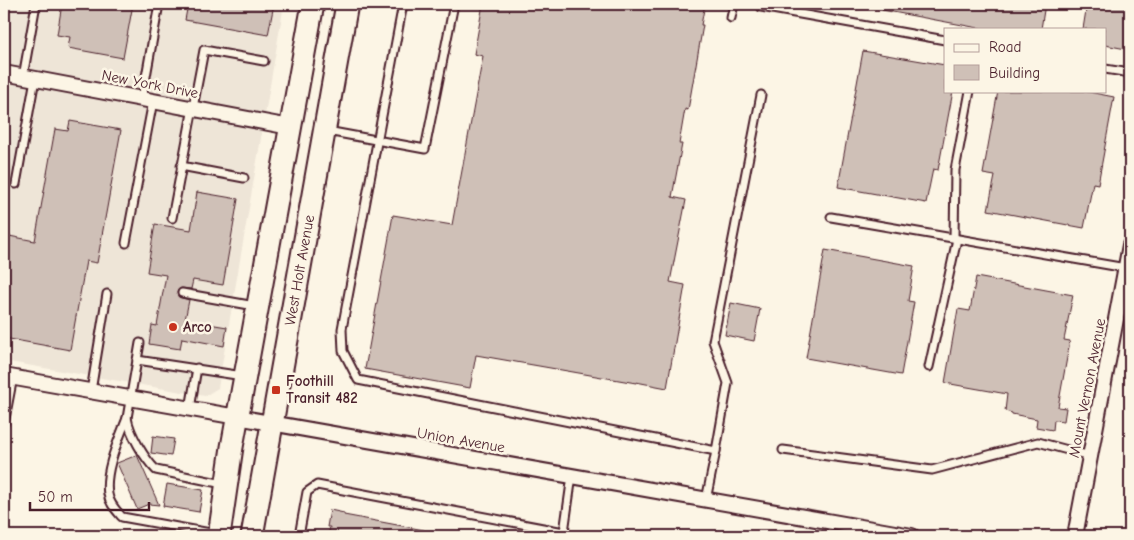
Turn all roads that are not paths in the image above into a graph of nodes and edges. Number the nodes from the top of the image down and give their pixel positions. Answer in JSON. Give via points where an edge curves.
{"nodes":[{"id":1,"x":36,"y":4,"type":"edge"},
{"id":2,"x":159,"y":4,"type":"edge"},
{"id":3,"x":313,"y":4,"type":"edge"},
{"id":4,"x":347,"y":4,"type":"edge"},
{"id":5,"x":403,"y":4,"type":"edge"},
{"id":6,"x":454,"y":4,"type":"edge"},
{"id":7,"x":734,"y":4,"type":"edge"},
{"id":8,"x":762,"y":4,"type":"edge"},
{"id":9,"x":731,"y":18,"type":"dead end"},
{"id":10,"x":944,"y":40,"type":"edge"},
{"id":11,"x":264,"y":61,"type":"dead end"},
{"id":12,"x":1106,"y":69,"type":"edge"},
{"id":13,"x":4,"y":73,"type":"edge"},
{"id":14,"x":1130,"y":73,"type":"edge"},
{"id":15,"x":29,"y":78,"type":"junction"},
{"id":16,"x":970,"y":92,"type":"edge"},
{"id":17,"x":761,"y":95,"type":"dead end"},
{"id":18,"x":147,"y":100,"type":"junction"},
{"id":19,"x":192,"y":108,"type":"junction"},
{"id":20,"x":290,"y":127,"type":"junction"},
{"id":21,"x":325,"y":130,"type":"junction"},
{"id":22,"x":377,"y":140,"type":"junction"},
{"id":23,"x":181,"y":166,"type":"junction"},
{"id":24,"x":244,"y":178,"type":"dead end"},
{"id":25,"x":16,"y":184,"type":"dead end"},
{"id":26,"x":831,"y":216,"type":"dead end"},
{"id":27,"x":172,"y":218,"type":"dead end"},
{"id":28,"x":955,"y":238,"type":"junction"},
{"id":29,"x":126,"y":242,"type":"dead end"},
{"id":30,"x":1130,"y":245,"type":"edge"},
{"id":31,"x":1126,"y":268,"type":"junction"},
{"id":32,"x":182,"y":293,"type":"dead end"},
{"id":33,"x":107,"y":294,"type":"dead end"},
{"id":34,"x":257,"y":306,"type":"junction"},
{"id":35,"x":140,"y":344,"type":"dead end"},
{"id":36,"x":137,"y":360,"type":"junction"},
{"id":37,"x":930,"y":367,"type":"dead end"},
{"id":38,"x":197,"y":368,"type":"junction"},
{"id":39,"x":244,"y":376,"type":"junction"},
{"id":40,"x":8,"y":377,"type":"edge"},
{"id":41,"x":91,"y":391,"type":"junction"},
{"id":42,"x":130,"y":398,"type":"junction"},
{"id":43,"x":190,"y":409,"type":"junction"},
{"id":44,"x":127,"y":418,"type":"junction"},
{"id":45,"x":238,"y":418,"type":"junction"},
{"id":46,"x":4,"y":424,"type":"edge"},
{"id":47,"x":272,"y":424,"type":"junction"},
{"id":48,"x":783,"y":450,"type":"dead end"},
{"id":49,"x":716,"y":451,"type":"junction"},
{"id":50,"x":1090,"y":456,"type":"junction"},
{"id":51,"x":572,"y":476,"type":"junction"},
{"id":52,"x":226,"y":485,"type":"junction"},
{"id":53,"x":706,"y":500,"type":"junction"},
{"id":54,"x":563,"y":534,"type":"edge"},
{"id":55,"x":219,"y":535,"type":"edge"},
{"id":56,"x":252,"y":536,"type":"edge"},
{"id":57,"x":300,"y":536,"type":"edge"},
{"id":58,"x":912,"y":536,"type":"edge"},
{"id":59,"x":1076,"y":536,"type":"edge"}],
"edges":[{"from":1,"to":15,"type":"lane"},
{"from":2,"to":18,"type":"lane"},
{"from":3,"to":20,"type":"main road"},
{"from":4,"to":21,"type":"main road","name":"West Holt Avenue"},
{"from":5,"to":22,"type":"lane"},
{"from":6,"to":22,"type":"lane","via":[[425,149]]},
{"from":7,"to":9,"type":"lane"},
{"from":8,"to":10,"type":"lane","via":[[761,7]]},
{"from":11,"to":19,"type":"lane","via":[[204,50]]},
{"from":12,"to":14,"type":"lane"},
{"from":13,"to":15,"type":"street","name":"New York Drive"},
{"from":15,"to":18,"type":"street","name":"New York Drive"},
{"from":15,"to":25,"type":"lane"},
{"from":16,"to":28,"type":"lane","via":[[955,170]]},
{"from":17,"to":49,"type":"lane","via":[[713,341],[728,383]]},
{"from":18,"to":19,"type":"street","name":"New York Drive"},
{"from":18,"to":29,"type":"lane"},
{"from":19,"to":20,"type":"street","name":"New York Drive"},
{"from":19,"to":23,"type":"lane"},
{"from":20,"to":34,"type":"main road"},
{"from":21,"to":22,"type":"lane"},
{"from":21,"to":47,"type":"main road","name":"West Holt Avenue"},
{"from":22,"to":49,"type":"lane","via":[[342,328],[343,351],[358,380]]},
{"from":23,"to":24,"type":"lane"},
{"from":23,"to":27,"type":"lane"},
{"from":26,"to":28,"type":"lane"},
{"from":28,"to":31,"type":"lane"},
{"from":28,"to":37,"type":"lane"},
{"from":30,"to":31,"type":"street","name":"Mount Vernon Avenue"},
{"from":31,"to":50,"type":"street","name":"Mount Vernon Avenue"},
{"from":32,"to":34,"type":"lane"},
{"from":33,"to":41,"type":"lane"},
{"from":34,"to":39,"type":"main road"},
{"from":35,"to":36,"type":"lane"},
{"from":36,"to":38,"type":"lane"},
{"from":36,"to":42,"type":"lane"},
{"from":38,"to":39,"type":"lane"},
{"from":38,"to":43,"type":"lane"},
{"from":39,"to":45,"type":"main road"},
{"from":40,"to":41,"type":"street","name":"Union Avenue"},
{"from":40,"to":46,"type":"lane"},
{"from":41,"to":42,"type":"street","name":"Union Avenue"},
{"from":42,"to":43,"type":"street","name":"Union Avenue"},
{"from":42,"to":44,"type":"lane"},
{"from":43,"to":45,"type":"street","name":"Union Avenue"},
{"from":44,"to":52,"type":"lane","via":[[129,429],[149,464],[156,470]]},
{"from":44,"to":55,"type":"lane","via":[[108,474],[108,494],[114,508],[122,517]]},
{"from":45,"to":47,"type":"street","name":"Union Avenue"},
{"from":45,"to":52,"type":"main road"},
{"from":47,"to":51,"type":"street","name":"Union Avenue"},
{"from":47,"to":56,"type":"main road","name":"West Holt Avenue"},
{"from":48,"to":50,"type":"lane","via":[[932,470],[1038,442]]},
{"from":49,"to":53,"type":"lane"},
{"from":50,"to":59,"type":"street","name":"Mount Vernon Avenue"},
{"from":51,"to":53,"type":"street","name":"Union Avenue"},
{"from":51,"to":54,"type":"lane"},
{"from":52,"to":55,"type":"main road"},
{"from":53,"to":58,"type":"street","name":"Union Avenue"},
{"from":54,"to":57,"type":"lane","via":[[317,485],[307,492]]}]}
